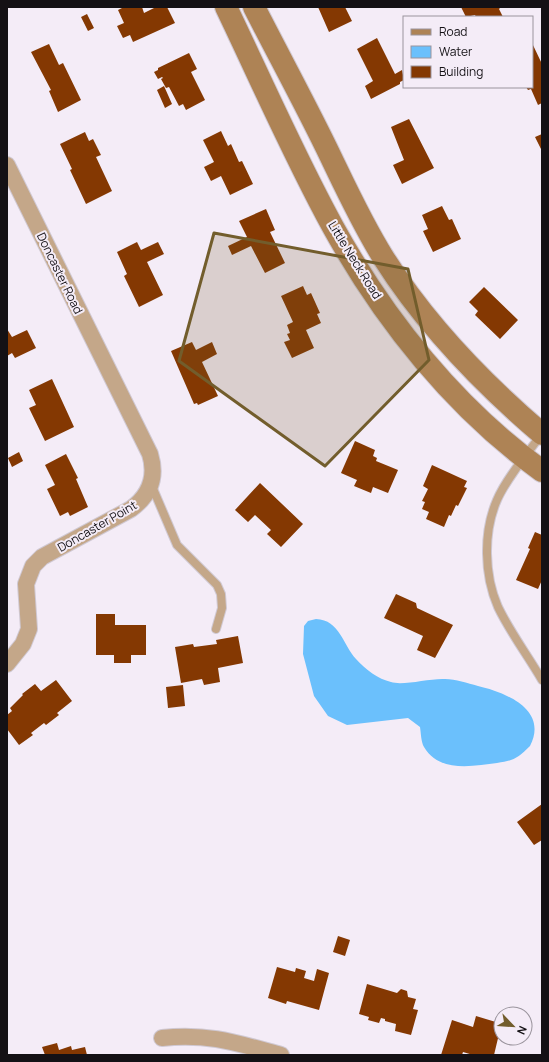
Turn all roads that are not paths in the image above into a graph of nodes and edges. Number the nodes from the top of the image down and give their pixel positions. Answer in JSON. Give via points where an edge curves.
{"nodes":[{"id":1,"x":226,"y":7,"type":"edge"},
{"id":2,"x":254,"y":7,"type":"edge"},
{"id":3,"x":7,"y":164,"type":"edge"},
{"id":4,"x":113,"y":382,"type":"joint"},
{"id":5,"x":542,"y":434,"type":"edge"},
{"id":6,"x":524,"y":458,"type":"junction"},
{"id":7,"x":542,"y":471,"type":"edge"},
{"id":8,"x":151,"y":484,"type":"junction"},
{"id":9,"x":216,"y":629,"type":"dead end"},
{"id":10,"x":7,"y":664,"type":"edge"},
{"id":11,"x":542,"y":680,"type":"edge"},
{"id":12,"x":162,"y":1038,"type":"dead end"},
{"id":13,"x":281,"y":1055,"type":"edge"}],
"edges":[{"from":1,"to":6,"type":"street","name":"Little Neck Road","via":[[305,174],[359,270],[424,360],[464,405]]},
{"from":2,"to":5,"type":"street","via":[[357,213],[387,263],[412,300],[449,345],[508,405]]},
{"from":3,"to":4,"type":"street","name":"Doncaster Road"},
{"from":4,"to":8,"type":"street","name":"Doncaster Point","via":[[150,454],[153,463]]},
{"from":5,"to":6,"type":"lane"},
{"from":6,"to":7,"type":"street","name":"Little Neck Road"},
{"from":6,"to":11,"type":"lane","via":[[491,515],[488,560],[491,584],[498,606]]},
{"from":8,"to":9,"type":"lane","via":[[177,545],[217,585],[222,608]]},
{"from":8,"to":10,"type":"street","name":"Doncaster Point","via":[[141,502],[131,509],[42,557],[33,566],[26,584],[29,629],[23,644]]},
{"from":12,"to":13,"type":"street","via":[[210,1037]]}]}
